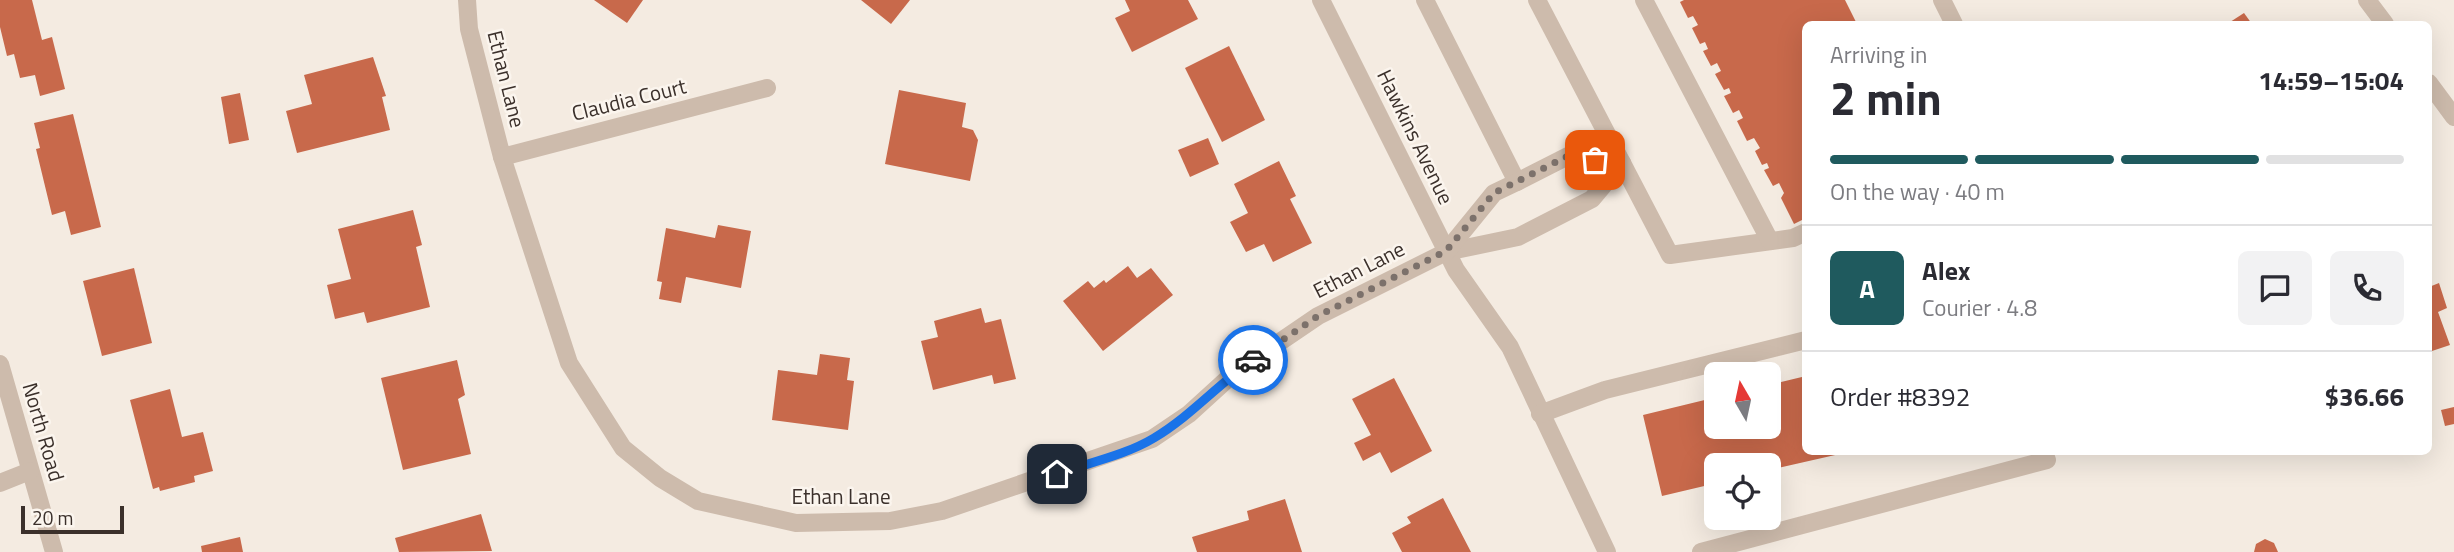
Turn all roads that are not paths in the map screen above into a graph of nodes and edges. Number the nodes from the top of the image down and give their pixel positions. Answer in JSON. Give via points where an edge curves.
{"nodes":[{"id":1,"x":467,"y":0,"type":"edge"},
{"id":2,"x":1321,"y":0,"type":"edge"},
{"id":3,"x":1426,"y":0,"type":"edge"},
{"id":4,"x":1537,"y":0,"type":"edge"},
{"id":5,"x":1644,"y":0,"type":"edge"},
{"id":6,"x":1942,"y":0,"type":"edge"},
{"id":7,"x":2367,"y":0,"type":"edge"},
{"id":8,"x":1952,"y":21,"type":"edge"},
{"id":9,"x":2383,"y":21,"type":"edge"},
{"id":10,"x":2432,"y":87,"type":"edge"},
{"id":11,"x":767,"y":88,"type":"dead end"},
{"id":12,"x":2454,"y":117,"type":"edge"},
{"id":13,"x":502,"y":157,"type":"junction"},
{"id":14,"x":1622,"y":163,"type":"junction"},
{"id":15,"x":1517,"y":182,"type":"junction"},
{"id":16,"x":1802,"y":234,"type":"edge"},
{"id":17,"x":1770,"y":241,"type":"junction"},
{"id":18,"x":1446,"y":251,"type":"junction"},
{"id":19,"x":1802,"y":341,"type":"edge"},
{"id":20,"x":0,"y":364,"type":"edge"},
{"id":21,"x":1540,"y":414,"type":"junction"},
{"id":22,"x":2047,"y":460,"type":"dead end"},
{"id":23,"x":30,"y":471,"type":"junction"},
{"id":24,"x":0,"y":484,"type":"edge"},
{"id":25,"x":54,"y":552,"type":"edge"},
{"id":26,"x":1607,"y":552,"type":"edge"},
{"id":27,"x":1702,"y":552,"type":"edge"}],
"edges":[{"from":1,"to":13,"type":"street","name":"Ethan Lane","via":[[469,29]]},
{"from":2,"to":18,"type":"street","name":"Hawkins Avenue"},
{"from":3,"to":15,"type":"street"},
{"from":4,"to":14,"type":"street"},
{"from":5,"to":17,"type":"street"},
{"from":6,"to":8,"type":"street"},
{"from":7,"to":9,"type":"street"},
{"from":10,"to":12,"type":"street"},
{"from":11,"to":13,"type":"street","name":"Claudia Court"},
{"from":13,"to":18,"type":"street","name":"Ethan Lane","via":[[569,363],[623,448],[698,501],[796,523],[891,521],[942,511],[1152,439],[1189,414],[1234,373],[1318,316]]},
{"from":14,"to":15,"type":"street","via":[[1568,156]]},
{"from":14,"to":17,"type":"street","via":[[1670,255]]},
{"from":14,"to":18,"type":"street","via":[[1592,199],[1518,237]]},
{"from":15,"to":18,"type":"street","via":[[1494,193]]},
{"from":16,"to":17,"type":"street"},
{"from":18,"to":21,"type":"street","name":"Hawkins Avenue","via":[[1510,347]]},
{"from":19,"to":21,"type":"street","via":[[1605,390]]},
{"from":20,"to":23,"type":"street","name":"North Road"},
{"from":21,"to":26,"type":"street","name":"Hawkins Avenue"},
{"from":22,"to":27,"type":"street"},
{"from":23,"to":24,"type":"street"},
{"from":23,"to":25,"type":"street","name":"North Road"}]}
